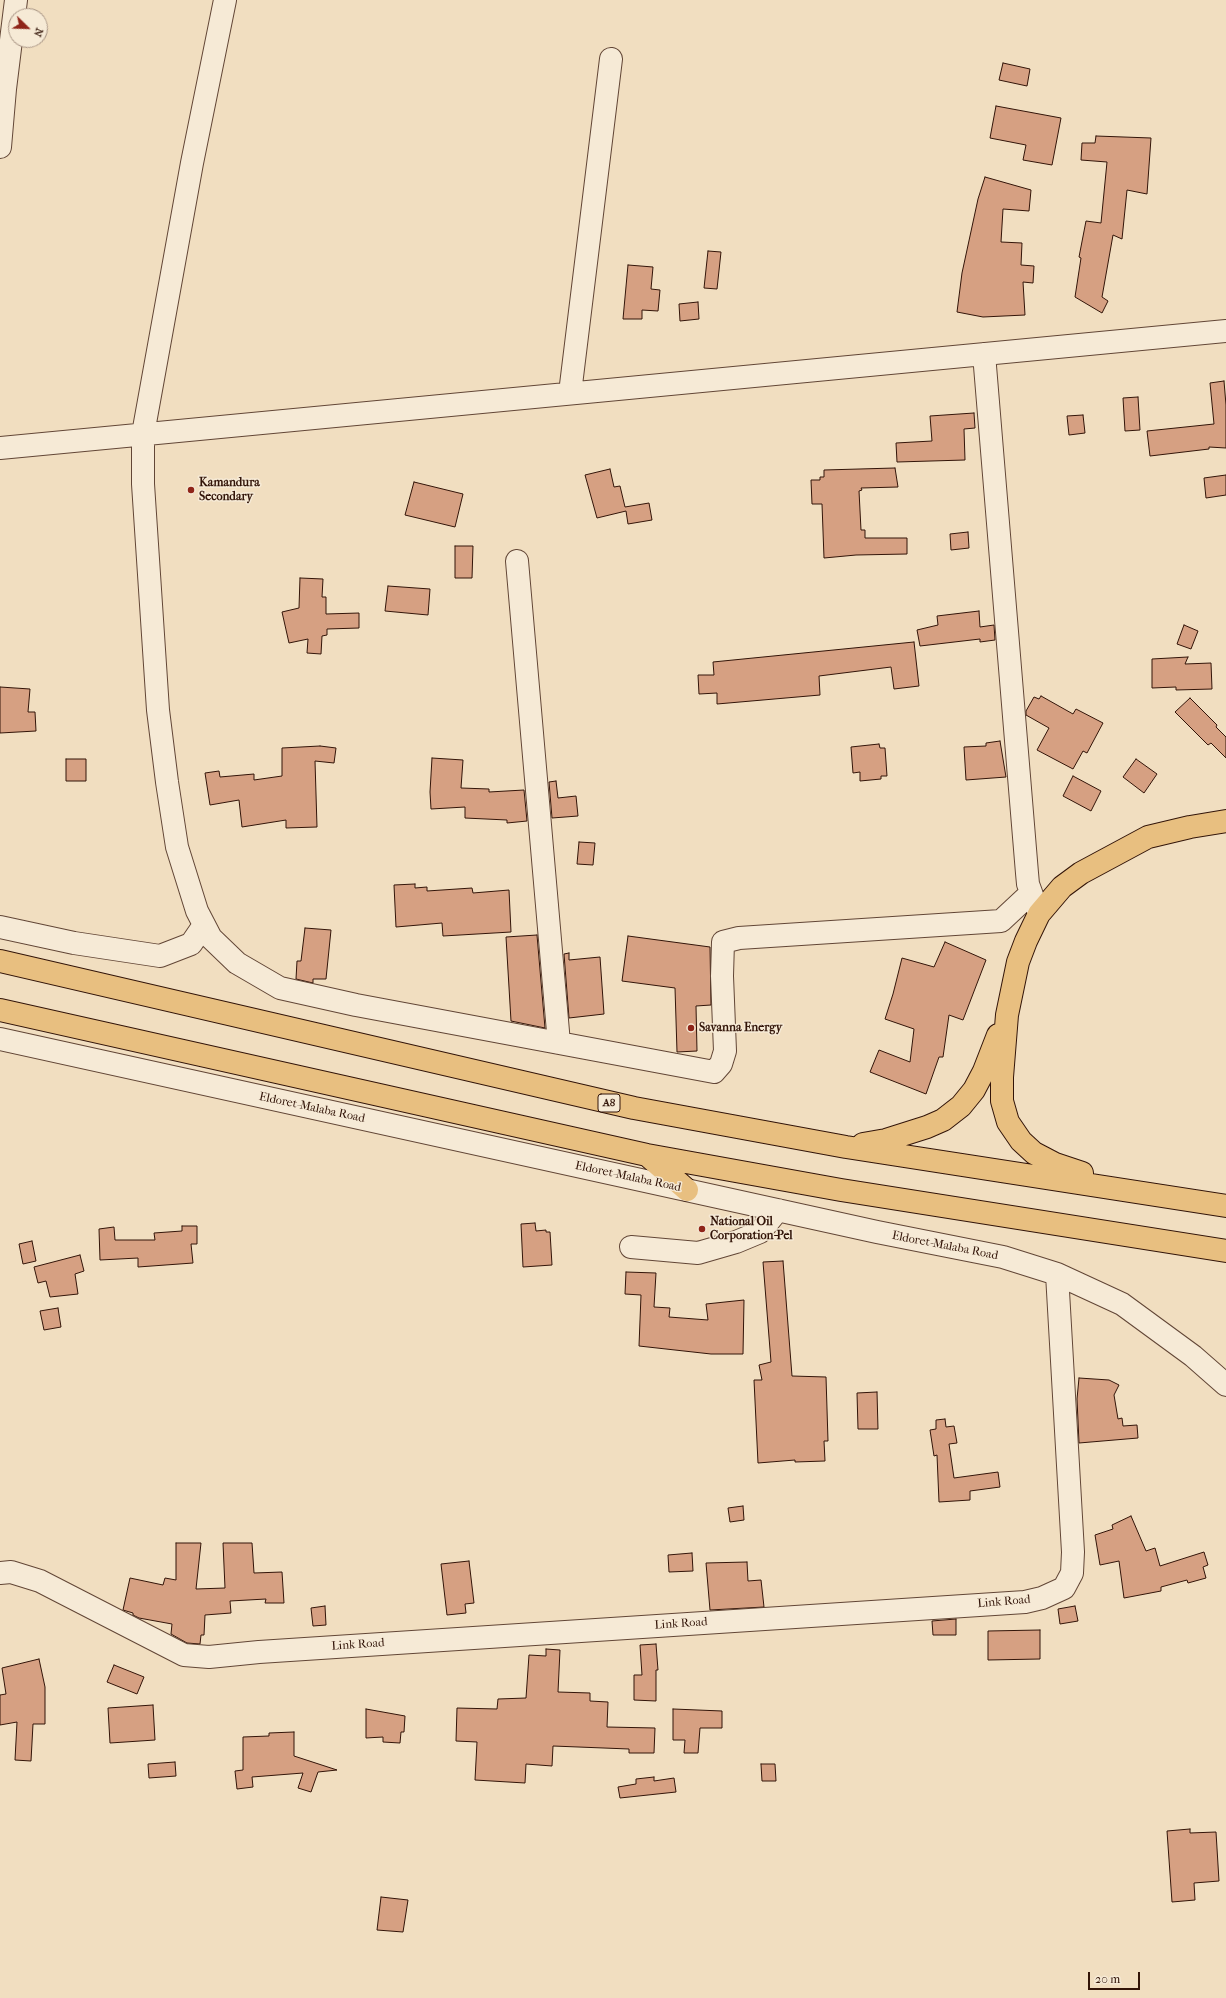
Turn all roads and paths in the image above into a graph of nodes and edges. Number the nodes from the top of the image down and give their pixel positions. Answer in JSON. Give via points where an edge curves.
{"nodes":[{"id":1,"x":16,"y":0,"type":"edge"},
{"id":2,"x":225,"y":0,"type":"edge"},
{"id":3,"x":611,"y":59,"type":"dead end"},
{"id":4,"x":0,"y":147,"type":"edge"},
{"id":5,"x":1226,"y":331,"type":"edge"},
{"id":6,"x":984,"y":354,"type":"junction"},
{"id":7,"x":570,"y":393,"type":"junction"},
{"id":8,"x":143,"y":434,"type":"junction"},
{"id":9,"x":0,"y":448,"type":"edge"},
{"id":10,"x":517,"y":560,"type":"dead end"},
{"id":11,"x":1226,"y":821,"type":"edge"},
{"id":12,"x":1031,"y":893,"type":"junction"},
{"id":13,"x":1039,"y":914,"type":"junction"},
{"id":14,"x":204,"y":925,"type":"junction"},
{"id":15,"x":0,"y":927,"type":"edge"},
{"id":16,"x":0,"y":961,"type":"edge"},
{"id":17,"x":0,"y":1010,"type":"edge"},
{"id":18,"x":1007,"y":1015,"type":"junction"},
{"id":19,"x":0,"y":1039,"type":"edge"},
{"id":20,"x":559,"y":1043,"type":"junction"},
{"id":21,"x":846,"y":1147,"type":"junction"},
{"id":22,"x":647,"y":1155,"type":"junction"},
{"id":23,"x":687,"y":1190,"type":"junction"},
{"id":24,"x":1139,"y":1194,"type":"junction"},
{"id":25,"x":1226,"y":1206,"type":"edge"},
{"id":26,"x":778,"y":1210,"type":"junction"},
{"id":27,"x":631,"y":1246,"type":"dead end"},
{"id":28,"x":1226,"y":1251,"type":"edge"},
{"id":29,"x":1056,"y":1274,"type":"junction"},
{"id":30,"x":1226,"y":1386,"type":"edge"},
{"id":31,"x":0,"y":1573,"type":"edge"}],
"edges":[{"from":1,"to":4,"type":"street"},
{"from":2,"to":8,"type":"street","via":[[192,163]]},
{"from":3,"to":7,"type":"street"},
{"from":5,"to":6,"type":"street"},
{"from":6,"to":7,"type":"street"},
{"from":6,"to":12,"type":"street","via":[[1027,873]]},
{"from":7,"to":8,"type":"street"},
{"from":8,"to":9,"type":"street"},
{"from":8,"to":14,"type":"street","via":[[143,484],[158,710],[177,847],[197,911]]},
{"from":10,"to":20,"type":"street"},
{"from":11,"to":13,"type":"highway","via":[[1148,837],[1081,873],[1062,887]]},
{"from":12,"to":13,"type":"street"},
{"from":12,"to":20,"type":"street","via":[[1001,921],[739,938],[723,942],[725,1051],[721,1064],[714,1072]]},
{"from":13,"to":18,"type":"highway","via":[[1018,962]]},
{"from":14,"to":15,"type":"street","via":[[191,944],[160,956],[74,943]]},
{"from":14,"to":20,"type":"street","via":[[211,938],[237,963],[280,988],[356,1006]]},
{"from":16,"to":21,"type":"highway","number":"A8","via":[[634,1108]]},
{"from":17,"to":22,"type":"highway"},
{"from":18,"to":21,"type":"highway","via":[[984,1071],[974,1090],[961,1106],[943,1120],[927,1127],[886,1140]]},
{"from":18,"to":24,"type":"highway","via":[[1002,1101],[1008,1122],[1021,1142],[1034,1153],[1055,1164]]},
{"from":19,"to":23,"type":"street","name":"Eldoret-Malaba Road"},
{"from":21,"to":24,"type":"highway","number":"A8","via":[[1040,1176]]},
{"from":22,"to":23,"type":"highway"},
{"from":22,"to":28,"type":"highway","via":[[841,1190]]},
{"from":23,"to":26,"type":"street","name":"Eldoret-Malaba Road"},
{"from":24,"to":25,"type":"highway","number":"A8"},
{"from":26,"to":27,"type":"street","via":[[760,1232],[698,1253]]},
{"from":26,"to":29,"type":"street","name":"Eldoret-Malaba Road","via":[[1003,1257]]},
{"from":29,"to":30,"type":"street","name":"Eldoret-Malaba Road","via":[[1122,1304],[1193,1356]]},
{"from":29,"to":31,"type":"street","name":"Link Road","via":[[1073,1552],[1072,1573],[1064,1588],[1042,1598],[1025,1602],[209,1657],[184,1655],[40,1581],[11,1572]]}]}
